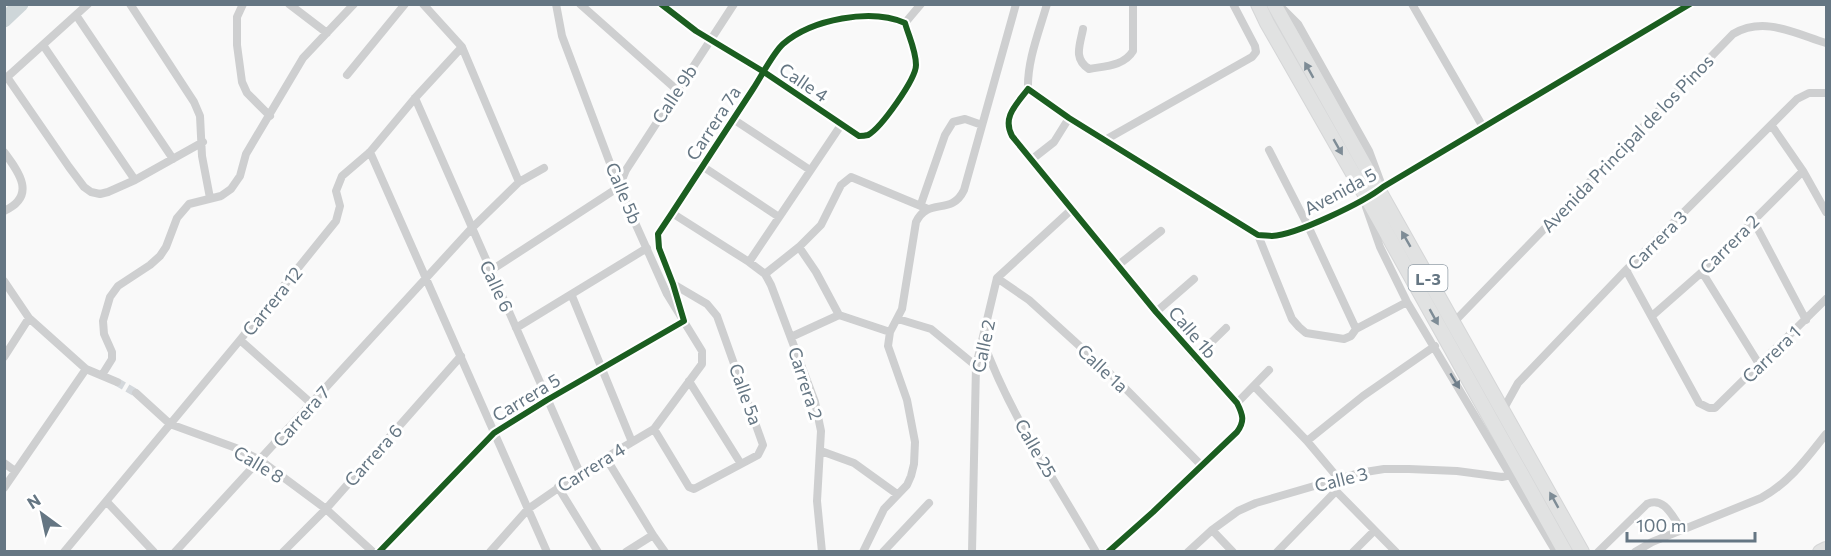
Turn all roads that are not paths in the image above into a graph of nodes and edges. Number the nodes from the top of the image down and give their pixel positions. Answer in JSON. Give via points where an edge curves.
{"nodes":[{"id":1,"x":88,"y":4,"type":"edge"},
{"id":2,"x":130,"y":4,"type":"edge"},
{"id":3,"x":243,"y":4,"type":"edge"},
{"id":4,"x":289,"y":4,"type":"edge"},
{"id":5,"x":354,"y":4,"type":"edge"},
{"id":6,"x":405,"y":4,"type":"edge"},
{"id":7,"x":423,"y":4,"type":"edge"},
{"id":8,"x":556,"y":4,"type":"edge"},
{"id":9,"x":580,"y":4,"type":"edge"},
{"id":10,"x":661,"y":4,"type":"edge"},
{"id":11,"x":734,"y":4,"type":"edge"},
{"id":12,"x":921,"y":4,"type":"edge"},
{"id":13,"x":1016,"y":4,"type":"edge"},
{"id":14,"x":1047,"y":4,"type":"edge"},
{"id":15,"x":1133,"y":4,"type":"edge"},
{"id":16,"x":1233,"y":4,"type":"edge"},
{"id":17,"x":1258,"y":4,"type":"edge"},
{"id":18,"x":1412,"y":4,"type":"edge"},
{"id":19,"x":1690,"y":4,"type":"edge"},
{"id":20,"x":1280,"y":5,"type":"edge"},
{"id":21,"x":76,"y":15,"type":"junction"},
{"id":22,"x":905,"y":23,"type":"junction"},
{"id":23,"x":1083,"y":29,"type":"dead end"},
{"id":24,"x":327,"y":33,"type":"junction"},
{"id":25,"x":709,"y":40,"type":"junction"},
{"id":26,"x":1826,"y":43,"type":"edge"},
{"id":27,"x":43,"y":45,"type":"junction"},
{"id":28,"x":462,"y":47,"type":"junction"},
{"id":29,"x":764,"y":72,"type":"junction"},
{"id":30,"x":347,"y":75,"type":"dead end"},
{"id":31,"x":6,"y":78,"type":"edge"},
{"id":32,"x":1028,"y":89,"type":"junction"},
{"id":33,"x":677,"y":90,"type":"junction"},
{"id":34,"x":1827,"y":93,"type":"edge"},
{"id":35,"x":415,"y":98,"type":"junction"},
{"id":36,"x":270,"y":116,"type":"junction"},
{"id":37,"x":1069,"y":118,"type":"junction"},
{"id":38,"x":733,"y":119,"type":"junction"},
{"id":39,"x":841,"y":125,"type":"junction"},
{"id":40,"x":982,"y":125,"type":"junction"},
{"id":41,"x":1772,"y":126,"type":"junction"},
{"id":42,"x":1483,"y":127,"type":"junction"},
{"id":43,"x":1105,"y":140,"type":"junction"},
{"id":44,"x":203,"y":142,"type":"junction"},
{"id":45,"x":1269,"y":150,"type":"dead end"},
{"id":46,"x":4,"y":152,"type":"edge"},
{"id":47,"x":370,"y":152,"type":"junction"},
{"id":48,"x":173,"y":159,"type":"junction"},
{"id":49,"x":1031,"y":160,"type":"junction"},
{"id":50,"x":702,"y":166,"type":"junction"},
{"id":51,"x":544,"y":168,"type":"dead end"},
{"id":52,"x":810,"y":170,"type":"junction"},
{"id":53,"x":1803,"y":171,"type":"junction"},
{"id":54,"x":135,"y":180,"type":"junction"},
{"id":55,"x":519,"y":182,"type":"junction"},
{"id":56,"x":620,"y":187,"type":"junction"},
{"id":57,"x":1376,"y":192,"type":"junction"},
{"id":58,"x":210,"y":198,"type":"junction"},
{"id":59,"x":924,"y":207,"type":"junction"},
{"id":60,"x":1071,"y":210,"type":"junction"},
{"id":61,"x":4,"y":211,"type":"edge"},
{"id":62,"x":1827,"y":212,"type":"edge"},
{"id":63,"x":672,"y":213,"type":"junction"},
{"id":64,"x":779,"y":217,"type":"junction"},
{"id":65,"x":1753,"y":220,"type":"junction"},
{"id":66,"x":1308,"y":226,"type":"junction"},
{"id":67,"x":471,"y":229,"type":"junction"},
{"id":68,"x":1161,"y":231,"type":"dead end"},
{"id":69,"x":1258,"y":235,"type":"junction"},
{"id":70,"x":799,"y":247,"type":"junction"},
{"id":71,"x":647,"y":248,"type":"junction"},
{"id":72,"x":749,"y":262,"type":"junction"},
{"id":73,"x":1117,"y":266,"type":"junction"},
{"id":74,"x":1626,"y":270,"type":"junction"},
{"id":75,"x":490,"y":271,"type":"junction"},
{"id":76,"x":1702,"y":272,"type":"junction"},
{"id":77,"x":765,"y":274,"type":"junction"},
{"id":78,"x":424,"y":278,"type":"junction"},
{"id":79,"x":997,"y":278,"type":"junction"},
{"id":80,"x":1194,"y":279,"type":"dead end"},
{"id":81,"x":4,"y":281,"type":"edge"},
{"id":82,"x":674,"y":284,"type":"junction"},
{"id":83,"x":572,"y":296,"type":"junction"},
{"id":84,"x":1827,"y":299,"type":"edge"},
{"id":85,"x":1407,"y":302,"type":"junction"},
{"id":86,"x":1156,"y":312,"type":"junction"},
{"id":87,"x":839,"y":315,"type":"junction"},
{"id":88,"x":1652,"y":316,"type":"junction"},
{"id":89,"x":29,"y":318,"type":"junction"},
{"id":90,"x":898,"y":320,"type":"junction"},
{"id":91,"x":1806,"y":320,"type":"junction"},
{"id":92,"x":684,"y":321,"type":"junction"},
{"id":93,"x":1454,"y":322,"type":"junction"},
{"id":94,"x":516,"y":328,"type":"junction"},
{"id":95,"x":1226,"y":328,"type":"dead end"},
{"id":96,"x":1356,"y":329,"type":"junction"},
{"id":97,"x":890,"y":332,"type":"junction"},
{"id":98,"x":791,"y":337,"type":"junction"},
{"id":99,"x":240,"y":340,"type":"junction"},
{"id":100,"x":983,"y":341,"type":"junction"},
{"id":101,"x":1435,"y":346,"type":"junction"},
{"id":102,"x":461,"y":356,"type":"junction"},
{"id":103,"x":4,"y":357,"type":"edge"},
{"id":104,"x":1195,"y":358,"type":"junction"},
{"id":105,"x":1759,"y":364,"type":"junction"},
{"id":106,"x":976,"y":366,"type":"junction"},
{"id":107,"x":86,"y":369,"type":"junction"},
{"id":108,"x":602,"y":370,"type":"junction"},
{"id":109,"x":1269,"y":370,"type":"dead end"},
{"id":110,"x":102,"y":375,"type":"junction"},
{"id":111,"x":689,"y":381,"type":"junction"},
{"id":112,"x":117,"y":382,"type":"tunnel mouth"},
{"id":113,"x":1254,"y":386,"type":"junction"},
{"id":114,"x":136,"y":393,"type":"tunnel mouth"},
{"id":115,"x":547,"y":400,"type":"junction"},
{"id":116,"x":1237,"y":403,"type":"junction"},
{"id":117,"x":312,"y":404,"type":"junction"},
{"id":118,"x":1503,"y":410,"type":"junction"},
{"id":119,"x":170,"y":424,"type":"junction"},
{"id":120,"x":654,"y":429,"type":"junction"},
{"id":121,"x":494,"y":433,"type":"junction"},
{"id":122,"x":1827,"y":434,"type":"edge"},
{"id":123,"x":1307,"y":441,"type":"junction"},
{"id":124,"x":632,"y":442,"type":"junction"},
{"id":125,"x":821,"y":451,"type":"junction"},
{"id":126,"x":606,"y":458,"type":"junction"},
{"id":127,"x":260,"y":460,"type":"junction"},
{"id":128,"x":4,"y":463,"type":"edge"},
{"id":129,"x":741,"y":464,"type":"junction"},
{"id":130,"x":1202,"y":466,"type":"junction"},
{"id":131,"x":15,"y":471,"type":"junction"},
{"id":132,"x":580,"y":473,"type":"junction"},
{"id":133,"x":1512,"y":475,"type":"junction"},
{"id":134,"x":1338,"y":478,"type":"junction"},
{"id":135,"x":558,"y":487,"type":"junction"},
{"id":136,"x":4,"y":488,"type":"edge"},
{"id":137,"x":897,"y":494,"type":"junction"},
{"id":138,"x":107,"y":502,"type":"junction"},
{"id":139,"x":929,"y":503,"type":"dead end"},
{"id":140,"x":326,"y":509,"type":"junction"},
{"id":141,"x":528,"y":509,"type":"junction"},
{"id":142,"x":1212,"y":530,"type":"junction"},
{"id":143,"x":1682,"y":530,"type":"junction"},
{"id":144,"x":1374,"y":531,"type":"junction"},
{"id":145,"x":653,"y":535,"type":"junction"},
{"id":146,"x":1827,"y":549,"type":"edge"},
{"id":147,"x":64,"y":552,"type":"edge"},
{"id":148,"x":154,"y":552,"type":"edge"},
{"id":149,"x":175,"y":552,"type":"edge"},
{"id":150,"x":283,"y":552,"type":"edge"},
{"id":151,"x":373,"y":552,"type":"edge"},
{"id":152,"x":379,"y":552,"type":"edge"},
{"id":153,"x":490,"y":552,"type":"edge"},
{"id":154,"x":547,"y":552,"type":"edge"},
{"id":155,"x":598,"y":552,"type":"edge"},
{"id":156,"x":626,"y":552,"type":"edge"},
{"id":157,"x":665,"y":552,"type":"edge"},
{"id":158,"x":822,"y":552,"type":"edge"},
{"id":159,"x":863,"y":552,"type":"edge"},
{"id":160,"x":883,"y":552,"type":"edge"},
{"id":161,"x":972,"y":552,"type":"edge"},
{"id":162,"x":1096,"y":552,"type":"edge"},
{"id":163,"x":1108,"y":552,"type":"edge"},
{"id":164,"x":1188,"y":552,"type":"edge"},
{"id":165,"x":1233,"y":552,"type":"edge"},
{"id":166,"x":1277,"y":552,"type":"edge"},
{"id":167,"x":1353,"y":552,"type":"edge"},
{"id":168,"x":1396,"y":552,"type":"edge"},
{"id":169,"x":1556,"y":552,"type":"edge"},
{"id":170,"x":1565,"y":552,"type":"edge"},
{"id":171,"x":1582,"y":552,"type":"edge"},
{"id":172,"x":1598,"y":552,"type":"edge"},
{"id":173,"x":1635,"y":552,"type":"edge"},
{"id":174,"x":1820,"y":552,"type":"edge"}],
"edges":[{"from":1,"to":21,"type":"street"},
{"from":2,"to":44,"type":"street","via":[[194,102]]},
{"from":3,"to":36,"type":"street","via":[[237,17],[242,82],[247,93]]},
{"from":4,"to":24,"type":"street"},
{"from":5,"to":24,"type":"street"},
{"from":6,"to":30,"type":"street"},
{"from":7,"to":28,"type":"street"},
{"from":8,"to":56,"type":"street","name":"Calle 5b","via":[[562,36]]},
{"from":9,"to":33,"type":"street"},
{"from":10,"to":25,"type":"street","name":"Calle 4"},
{"from":11,"to":25,"type":"street","name":"Calle 9b"},
{"from":12,"to":22,"type":"street"},
{"from":13,"to":40,"type":"street"},
{"from":14,"to":32,"type":"street","via":[[1027,76]]},
{"from":15,"to":23,"type":"street","via":[[1133,51],[1120,63],[1089,69],[1082,65],[1078,57]]},
{"from":16,"to":43,"type":"street","via":[[1255,46],[1252,57]]},
{"from":17,"to":57,"type":"main road","number":"L-3","one_way":true},
{"from":18,"to":42,"type":"street"},
{"from":19,"to":42,"type":"street","name":"Avenida 5"},
{"from":57,"to":20,"type":"main road","number":"L-3","one_way":true},
{"from":21,"to":27,"type":"street"},
{"from":21,"to":48,"type":"street"},
{"from":22,"to":29,"type":"street","name":"Carrera 7a","via":[[879,17],[832,20],[810,27],[782,45]]},
{"from":22,"to":39,"type":"street","via":[[915,54],[912,81],[866,136]]},
{"from":24,"to":36,"type":"street","via":[[303,58]]},
{"from":25,"to":29,"type":"street","name":"Calle 4"},
{"from":25,"to":33,"type":"street","name":"Calle 9b"},
{"from":26,"to":93,"type":"street","name":"Avenida Principal de los Pinos","via":[[1762,25],[1745,27],[1733,34]]},
{"from":27,"to":31,"type":"street"},
{"from":27,"to":54,"type":"street"},
{"from":28,"to":35,"type":"street","name":"Carrera 12"},
{"from":28,"to":55,"type":"street"},
{"from":29,"to":38,"type":"street","name":"Carrera 7a"},
{"from":29,"to":39,"type":"street","name":"Calle 4"},
{"from":31,"to":54,"type":"street","via":[[91,192],[100,194]]},
{"from":32,"to":37,"type":"street"},
{"from":32,"to":49,"type":"street","name":"Calle 1b","via":[[1011,113],[1008,128]]},
{"from":33,"to":56,"type":"street","name":"Calle 9b","via":[[626,170]]},
{"from":34,"to":41,"type":"street","name":"Carrera 3","via":[[1809,93],[1797,99]]},
{"from":35,"to":47,"type":"street","name":"Carrera 12"},
{"from":35,"to":67,"type":"street","name":"Calle 6"},
{"from":36,"to":58,"type":"street","via":[[246,154],[240,176],[231,189]]},
{"from":37,"to":43,"type":"street"},
{"from":37,"to":49,"type":"street","via":[[1054,141]]},
{"from":38,"to":50,"type":"street","name":"Carrera 7a"},
{"from":38,"to":52,"type":"street"},
{"from":39,"to":52,"type":"street"},
{"from":40,"to":59,"type":"street","via":[[960,200]]},
{"from":40,"to":59,"type":"street","via":[[965,119],[953,122],[945,135]]},
{"from":41,"to":53,"type":"street"},
{"from":41,"to":74,"type":"street","name":"Carrera 3"},
{"from":42,"to":57,"type":"street","name":"Avenida 5"},
{"from":43,"to":69,"type":"street"},
{"from":44,"to":48,"type":"street"},
{"from":44,"to":58,"type":"street"},
{"from":45,"to":66,"type":"street"},
{"from":46,"to":61,"type":"street","via":[[23,180],[23,188],[13,207]]},
{"from":47,"to":78,"type":"street"},
{"from":47,"to":99,"type":"street","name":"Carrera 12","via":[[338,184],[340,206],[336,221]]},
{"from":48,"to":54,"type":"street"},
{"from":49,"to":60,"type":"street","name":"Calle 1b"},
{"from":50,"to":63,"type":"street","name":"Carrera 7a"},
{"from":50,"to":64,"type":"street"},
{"from":51,"to":55,"type":"street","name":"Carrera 7"},
{"from":52,"to":64,"type":"street"},
{"from":53,"to":62,"type":"street"},
{"from":53,"to":65,"type":"street","name":"Carrera 2"},
{"from":55,"to":67,"type":"street","name":"Carrera 7"},
{"from":56,"to":71,"type":"street","name":"Calle 5b"},
{"from":56,"to":75,"type":"street"},
{"from":57,"to":66,"type":"street","name":"Avenida 5"},
{"from":57,"to":85,"type":"street","via":[[1366,207]]},
{"from":93,"to":57,"type":"main road","number":"L-3","one_way":true},
{"from":57,"to":170,"type":"main road","number":"L-3","one_way":true},
{"from":58,"to":110,"type":"street","via":[[189,204],[177,218],[160,256],[118,286],[110,297],[103,321],[112,359]]},
{"from":59,"to":70,"type":"street","via":[[851,177],[841,185],[821,225]]},
{"from":59,"to":90,"type":"street","via":[[916,222]]},
{"from":60,"to":73,"type":"street","name":"Calle 1b"},
{"from":60,"to":79,"type":"street"},
{"from":63,"to":72,"type":"street"},
{"from":63,"to":82,"type":"street","name":"Carrera 7a","via":[[657,241]]},
{"from":64,"to":72,"type":"street"},
{"from":65,"to":76,"type":"street","name":"Carrera 2"},
{"from":65,"to":91,"type":"street"},
{"from":66,"to":69,"type":"street","name":"Avenida 5","via":[[1274,236]]},
{"from":66,"to":96,"type":"street"},
{"from":67,"to":75,"type":"street","name":"Calle 6"},
{"from":67,"to":78,"type":"street","name":"Carrera 7"},
{"from":68,"to":73,"type":"street"},
{"from":69,"to":96,"type":"street","via":[[1299,327],[1306,333],[1344,339]]},
{"from":70,"to":77,"type":"street"},
{"from":70,"to":87,"type":"street"},
{"from":71,"to":83,"type":"street"},
{"from":71,"to":92,"type":"street","name":"Calle 5b"},
{"from":72,"to":77,"type":"street"},
{"from":73,"to":86,"type":"street","name":"Calle 1b"},
{"from":74,"to":88,"type":"street"},
{"from":74,"to":118,"type":"street","name":"Carrera 3","via":[[1518,383]]},
{"from":75,"to":94,"type":"street","name":"Calle 6"},
{"from":76,"to":88,"type":"street","name":"Carrera 2"},
{"from":76,"to":105,"type":"street"},
{"from":77,"to":98,"type":"street","name":"Carrera 2"},
{"from":78,"to":102,"type":"street"},
{"from":78,"to":117,"type":"street","name":"Carrera 7"},
{"from":79,"to":100,"type":"street","name":"Calle 2"},
{"from":79,"to":130,"type":"street","name":"Calle 1a","via":[[1029,300],[1117,380]]},
{"from":80,"to":86,"type":"street"},
{"from":81,"to":89,"type":"street"},
{"from":82,"to":92,"type":"street","name":"Carrera 7a"},
{"from":82,"to":129,"type":"street","name":"Calle 5a","via":[[711,307],[721,327],[762,440],[762,451]]},
{"from":83,"to":94,"type":"street"},
{"from":83,"to":108,"type":"street"},
{"from":84,"to":91,"type":"street","name":"Carrera 1"},
{"from":85,"to":96,"type":"street"},
{"from":85,"to":101,"type":"street"},
{"from":86,"to":104,"type":"street","name":"Calle 1b"},
{"from":87,"to":97,"type":"street"},
{"from":87,"to":98,"type":"street"},
{"from":88,"to":105,"type":"street","name":"Carrera 1","via":[[1699,403],[1709,408],[1715,408]]},
{"from":89,"to":103,"type":"street"},
{"from":89,"to":107,"type":"street"},
{"from":90,"to":97,"type":"street"},
{"from":90,"to":106,"type":"street","via":[[931,329]]},
{"from":91,"to":105,"type":"street","name":"Carrera 1"},
{"from":92,"to":108,"type":"street","name":"Carrera 5"},
{"from":92,"to":111,"type":"street","name":"Calle 5b","via":[[703,357]]},
{"from":93,"to":118,"type":"main road","number":"L-3"},
{"from":94,"to":115,"type":"street","name":"Calle 6"},
{"from":95,"to":104,"type":"street"},
{"from":97,"to":137,"type":"street","via":[[888,346],[907,400],[915,442],[911,477]]},
{"from":98,"to":125,"type":"street","name":"Carrera 2","via":[[815,402]]},
{"from":99,"to":117,"type":"street"},
{"from":99,"to":119,"type":"street","name":"Carrera 12"},
{"from":100,"to":106,"type":"street","name":"Calle 2"},
{"from":100,"to":162,"type":"street","name":"Calle 25","via":[[1009,399]]},
{"from":101,"to":123,"type":"street"},
{"from":101,"to":133,"type":"street","one_way":true},
{"from":102,"to":121,"type":"street"},
{"from":102,"to":140,"type":"street","name":"Carrera 6"},
{"from":104,"to":116,"type":"street","name":"Calle 1b"},
{"from":106,"to":161,"type":"street","name":"Calle 2"},
{"from":107,"to":110,"type":"street"},
{"from":107,"to":131,"type":"street"},
{"from":108,"to":115,"type":"street","name":"Carrera 5"},
{"from":108,"to":124,"type":"street"},
{"from":109,"to":113,"type":"street"},
{"from":110,"to":112,"type":"street"},
{"from":111,"to":120,"type":"street","name":"Carrera 4"},
{"from":111,"to":129,"type":"street"},
{"from":113,"to":116,"type":"street"},
{"from":113,"to":123,"type":"street"},
{"from":114,"to":119,"type":"street","name":"Calle 8"},
{"from":115,"to":121,"type":"street","name":"Carrera 5"},
{"from":115,"to":132,"type":"street","name":"Calle 6"},
{"from":116,"to":130,"type":"street","via":[[1243,423]]},
{"from":117,"to":127,"type":"street","name":"Carrera 7"},
{"from":171,"to":118,"type":"main road","number":"L-3","one_way":true},
{"from":119,"to":127,"type":"street","name":"Calle 8"},
{"from":119,"to":138,"type":"street","name":"Carrera 12"},
{"from":120,"to":124,"type":"street","name":"Carrera 4"},
{"from":120,"to":129,"type":"street","name":"Calle 5a","via":[[689,487],[694,489]]},
{"from":121,"to":141,"type":"street"},
{"from":121,"to":152,"type":"street","name":"Carrera 5"},
{"from":122,"to":143,"type":"street","via":[[1775,491]]},
{"from":123,"to":134,"type":"street"},
{"from":124,"to":126,"type":"street","name":"Carrera 4"},
{"from":125,"to":137,"type":"street","via":[[854,463]]},
{"from":125,"to":158,"type":"street","name":"Carrera 2","via":[[817,501]]},
{"from":126,"to":132,"type":"street","name":"Carrera 4"},
{"from":126,"to":145,"type":"street"},
{"from":127,"to":140,"type":"street","name":"Calle 8"},
{"from":127,"to":149,"type":"street","name":"Carrera 7"},
{"from":128,"to":131,"type":"street"},
{"from":130,"to":163,"type":"street"},
{"from":131,"to":136,"type":"street"},
{"from":132,"to":135,"type":"street","name":"Carrera 4"},
{"from":133,"to":134,"type":"street","name":"Calle 3","via":[[1384,469]]},
{"from":133,"to":169,"type":"street"},
{"from":134,"to":142,"type":"street","name":"Calle 3","via":[[1256,503]]},
{"from":135,"to":141,"type":"street","name":"Carrera 4"},
{"from":135,"to":155,"type":"street"},
{"from":137,"to":159,"type":"street","via":[[884,509]]},
{"from":138,"to":147,"type":"street","name":"Carrera 12"},
{"from":138,"to":148,"type":"street"},
{"from":139,"to":160,"type":"street"},
{"from":140,"to":150,"type":"street","name":"Carrera 6"},
{"from":140,"to":151,"type":"street","name":"Calle 8"},
{"from":141,"to":153,"type":"street","name":"Carrera 4"},
{"from":141,"to":154,"type":"street"},
{"from":142,"to":164,"type":"street","name":"Calle 3"},
{"from":142,"to":165,"type":"street"},
{"from":143,"to":172,"type":"street","via":[[1665,506],[1654,501]]},
{"from":143,"to":173,"type":"street"},
{"from":144,"to":166,"type":"street","via":[[1336,491]]},
{"from":144,"to":167,"type":"street"},
{"from":144,"to":168,"type":"street"},
{"from":145,"to":156,"type":"street"},
{"from":145,"to":157,"type":"street"},
{"from":146,"to":174,"type":"main road"}]}
